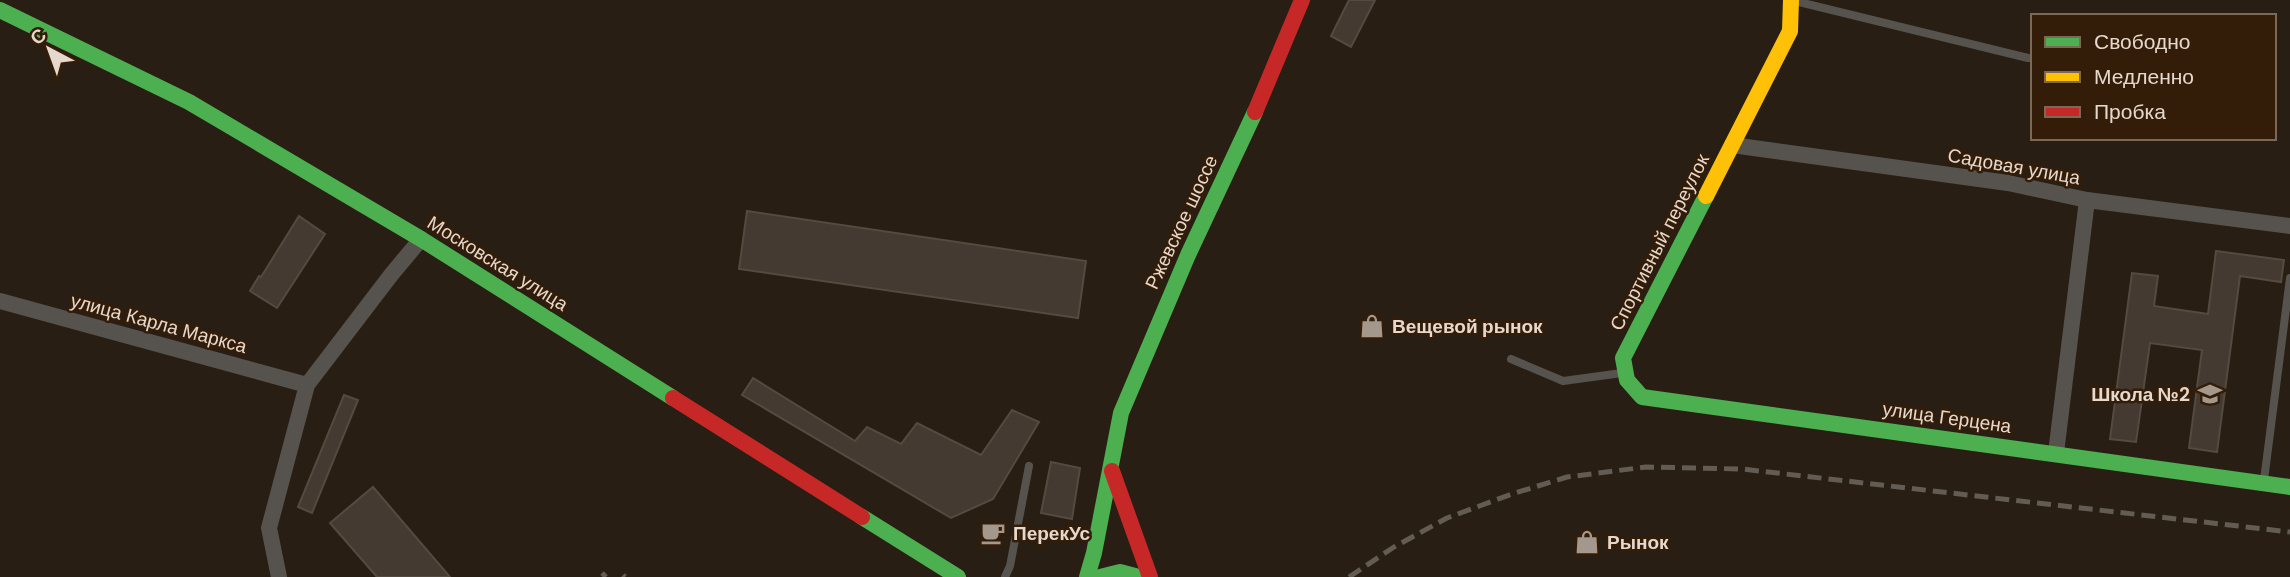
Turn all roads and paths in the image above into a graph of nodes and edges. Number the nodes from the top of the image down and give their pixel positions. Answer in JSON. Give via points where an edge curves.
{"nodes":[{"id":1,"x":1302,"y":0,"type":"edge"},
{"id":2,"x":1791,"y":0,"type":"edge"},
{"id":3,"x":0,"y":10,"type":"edge"},
{"id":4,"x":2028,"y":58,"type":"dead end"},
{"id":5,"x":1732,"y":145,"type":"junction"},
{"id":6,"x":2087,"y":200,"type":"junction"},
{"id":7,"x":2290,"y":226,"type":"edge"},
{"id":8,"x":421,"y":239,"type":"junction"},
{"id":9,"x":2290,"y":278,"type":"edge"},
{"id":10,"x":0,"y":301,"type":"edge"},
{"id":11,"x":1511,"y":359,"type":"dead end"},
{"id":12,"x":1624,"y":365,"type":"junction"},
{"id":13,"x":307,"y":386,"type":"junction"},
{"id":14,"x":2056,"y":453,"type":"junction"},
{"id":15,"x":1110,"y":465,"type":"junction"},
{"id":16,"x":1028,"y":466,"type":"dead end"},
{"id":17,"x":2264,"y":483,"type":"junction"},
{"id":18,"x":2290,"y":487,"type":"edge"},
{"id":19,"x":279,"y":577,"type":"edge"},
{"id":20,"x":958,"y":577,"type":"edge"},
{"id":21,"x":1005,"y":577,"type":"edge"},
{"id":22,"x":1087,"y":577,"type":"edge"},
{"id":23,"x":1100,"y":577,"type":"edge"},
{"id":24,"x":1139,"y":577,"type":"edge"},
{"id":25,"x":1150,"y":577,"type":"edge"}],
"edges":[{"from":1,"to":15,"type":"street","name":"Ржевское шоссе","via":[[1121,412]]},
{"from":2,"to":4,"type":"lane"},
{"from":2,"to":5,"type":"street","name":"Спортивный переулок","via":[[1790,31]]},
{"from":3,"to":8,"type":"street","name":"Московская улица","via":[[189,102]]},
{"from":5,"to":6,"type":"street","name":"Садовая улица","via":[[2008,183]]},
{"from":5,"to":12,"type":"street","name":"Спортивный переулок"},
{"from":6,"to":7,"type":"street","name":"Садовая улица"},
{"from":6,"to":14,"type":"street"},
{"from":8,"to":13,"type":"street"},
{"from":8,"to":20,"type":"street","name":"Московская улица"},
{"from":9,"to":17,"type":"lane"},
{"from":10,"to":13,"type":"street","name":"улица Карла Маркса"},
{"from":11,"to":12,"type":"lane","via":[[1563,381]]},
{"from":12,"to":14,"type":"street","name":"улица Герцена","via":[[1627,380],[1642,397]]},
{"from":13,"to":19,"type":"street","via":[[269,528]]},
{"from":14,"to":17,"type":"street","name":"улица Герцена"},
{"from":15,"to":22,"type":"street","name":"Ржевское шоссе"},
{"from":15,"to":25,"type":"street"},
{"from":16,"to":21,"type":"lane"},
{"from":17,"to":18,"type":"street","name":"улица Герцена"},
{"from":23,"to":24,"type":"street","via":[[1119,572]]}]}
